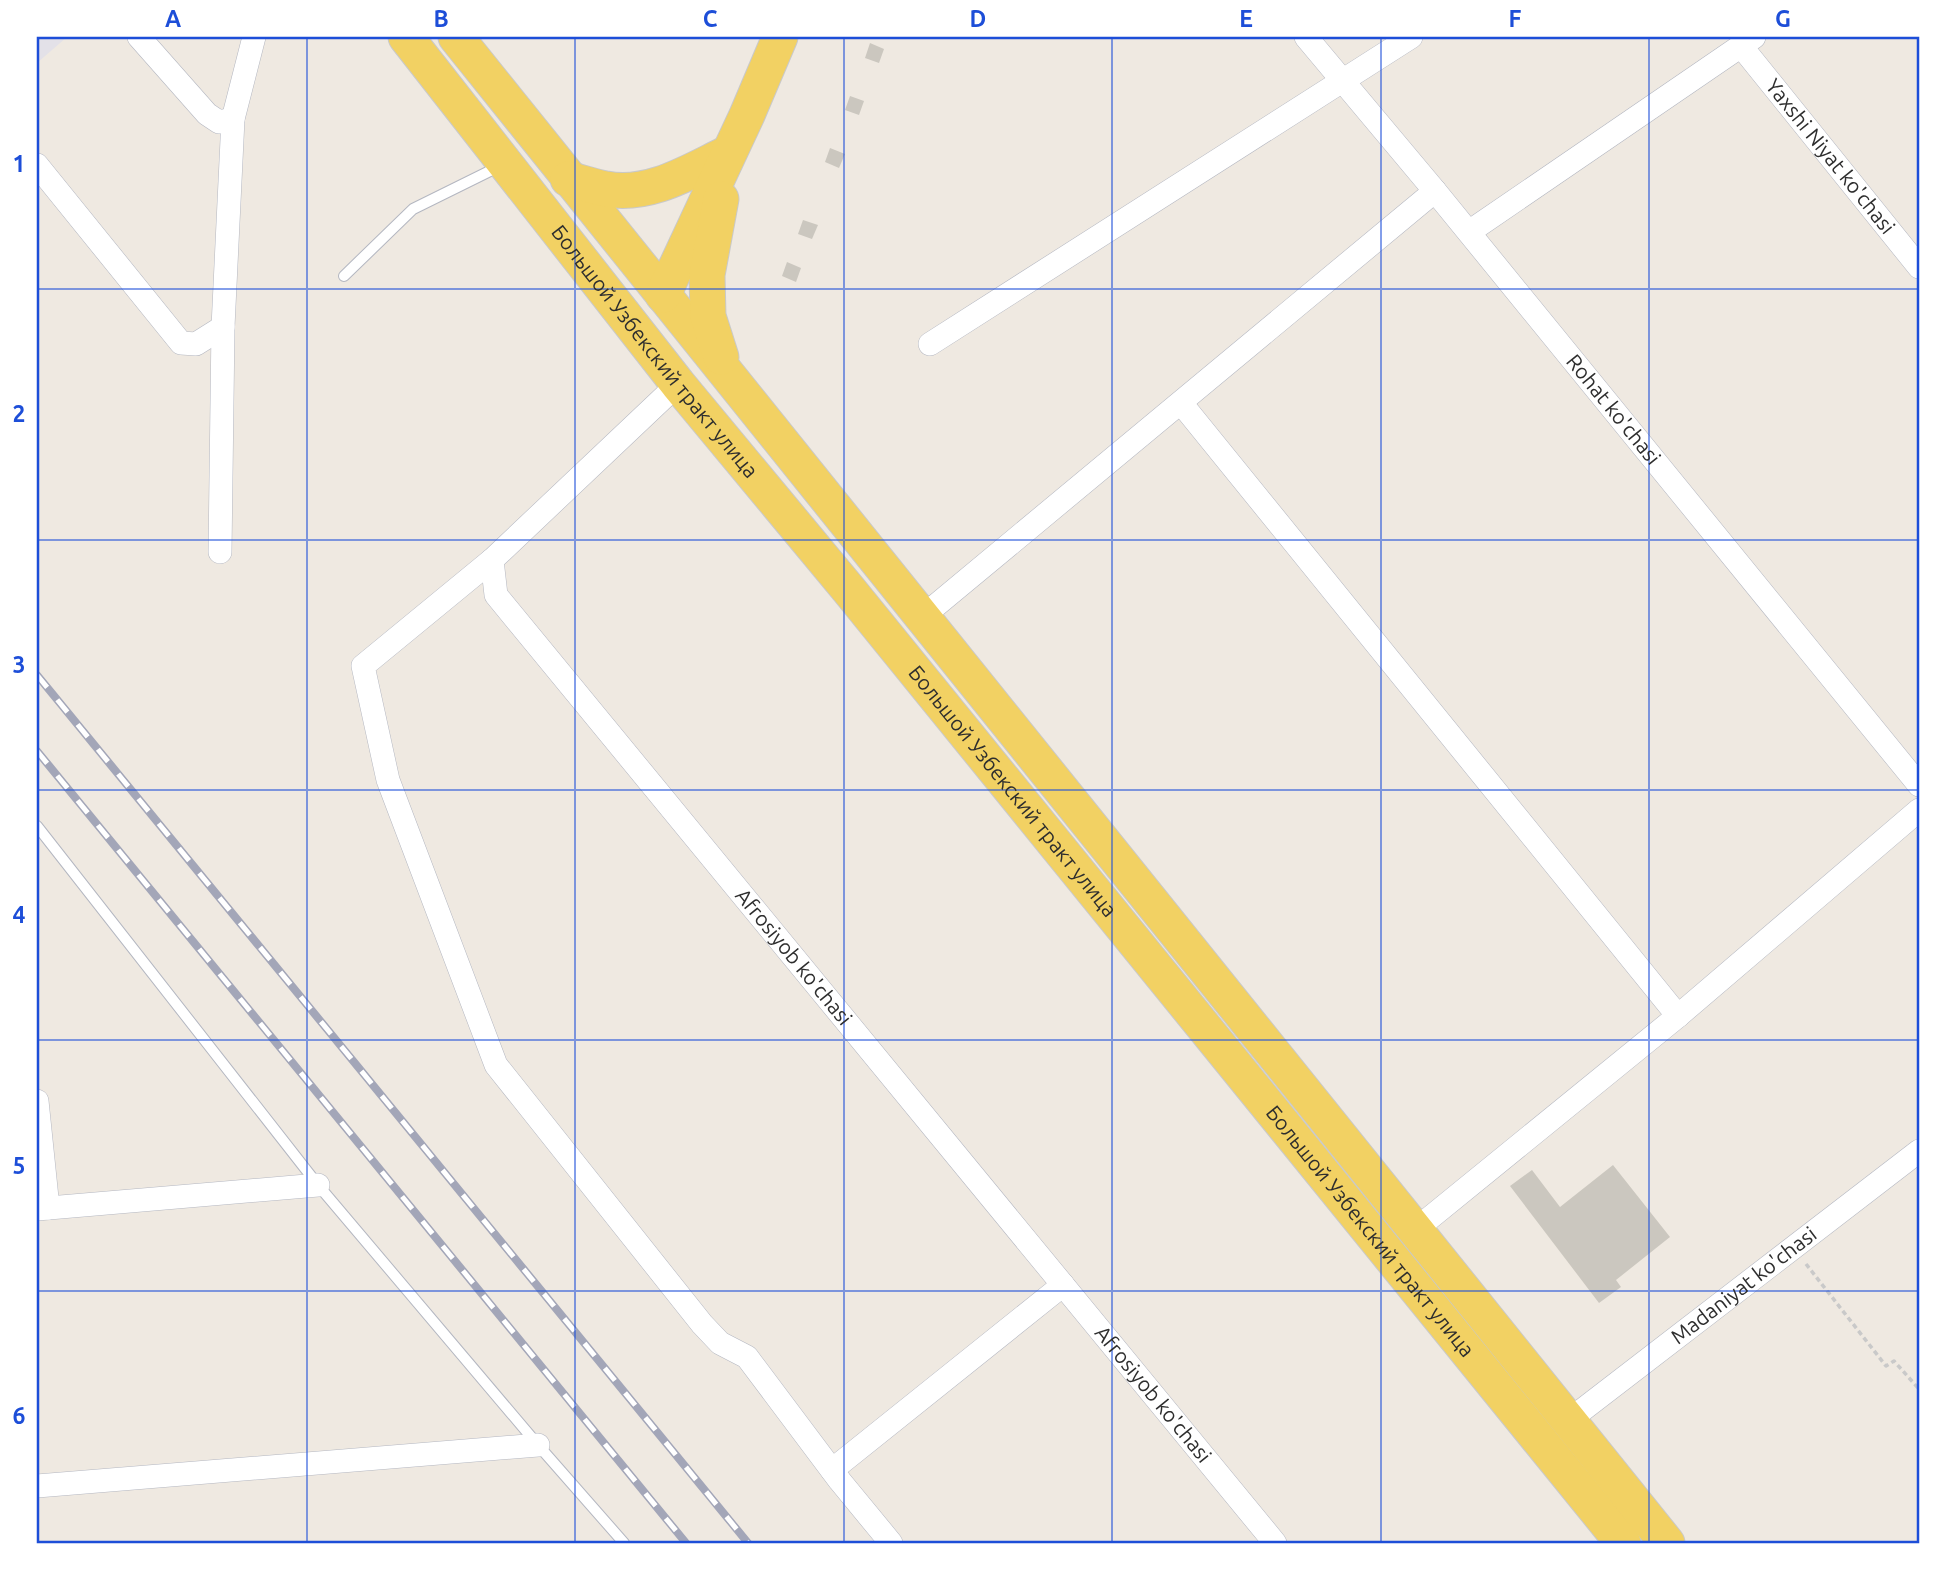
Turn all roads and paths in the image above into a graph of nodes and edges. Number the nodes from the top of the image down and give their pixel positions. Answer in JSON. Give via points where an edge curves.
{"nodes":[{"id":1,"x":139,"y":37,"type":"edge"},
{"id":2,"x":254,"y":37,"type":"edge"},
{"id":3,"x":406,"y":37,"type":"edge"},
{"id":4,"x":456,"y":37,"type":"edge"},
{"id":5,"x":780,"y":37,"type":"edge"},
{"id":6,"x":1306,"y":37,"type":"edge"},
{"id":7,"x":1411,"y":37,"type":"edge"},
{"id":8,"x":1748,"y":41,"type":"edge"},
{"id":9,"x":1341,"y":80,"type":"junction"},
{"id":10,"x":233,"y":120,"type":"junction"},
{"id":11,"x":731,"y":144,"type":"junction"},
{"id":12,"x":506,"y":163,"type":"junction"},
{"id":13,"x":37,"y":165,"type":"edge"},
{"id":14,"x":568,"y":179,"type":"junction"},
{"id":15,"x":1435,"y":191,"type":"junction"},
{"id":16,"x":1469,"y":232,"type":"junction"},
{"id":17,"x":1919,"y":267,"type":"edge"},
{"id":18,"x":344,"y":276,"type":"dead end"},
{"id":19,"x":663,"y":295,"type":"junction"},
{"id":20,"x":223,"y":327,"type":"junction"},
{"id":21,"x":930,"y":344,"type":"dead end"},
{"id":22,"x":726,"y":374,"type":"junction"},
{"id":23,"x":678,"y":384,"type":"junction"},
{"id":24,"x":1181,"y":403,"type":"junction"},
{"id":25,"x":219,"y":552,"type":"dead end"},
{"id":26,"x":492,"y":560,"type":"junction"},
{"id":27,"x":922,"y":617,"type":"junction"},
{"id":28,"x":1919,"y":785,"type":"edge"},
{"id":29,"x":1919,"y":810,"type":"edge"},
{"id":30,"x":37,"y":826,"type":"edge"},
{"id":31,"x":1678,"y":1016,"type":"junction"},
{"id":32,"x":37,"y":1101,"type":"edge"},
{"id":33,"x":1919,"y":1151,"type":"edge"},
{"id":34,"x":318,"y":1185,"type":"junction"},
{"id":35,"x":42,"y":1209,"type":"edge"},
{"id":36,"x":1415,"y":1230,"type":"junction"},
{"id":37,"x":1794,"y":1248,"type":"junction"},
{"id":38,"x":1063,"y":1285,"type":"junction"},
{"id":39,"x":1919,"y":1389,"type":"edge"},
{"id":40,"x":1569,"y":1421,"type":"junction"},
{"id":41,"x":538,"y":1445,"type":"junction"},
{"id":42,"x":832,"y":1470,"type":"junction"},
{"id":43,"x":37,"y":1486,"type":"edge"},
{"id":44,"x":624,"y":1543,"type":"edge"},
{"id":45,"x":891,"y":1543,"type":"edge"},
{"id":46,"x":1275,"y":1543,"type":"edge"},
{"id":47,"x":1623,"y":1543,"type":"edge"},
{"id":48,"x":1667,"y":1543,"type":"edge"}],
"edges":[{"from":1,"to":10,"type":"street","via":[[207,114],[219,122]]},
{"from":2,"to":10,"type":"street"},
{"from":3,"to":12,"type":"main road","name":"Большой Узбекский тракт улица"},
{"from":4,"to":14,"type":"main road","name":"Большой Узбекский тракт улица"},
{"from":5,"to":11,"type":"main road"},
{"from":6,"to":9,"type":"street","name":"Rohat ko'chasi"},
{"from":7,"to":9,"type":"street"},
{"from":8,"to":16,"type":"street"},
{"from":8,"to":17,"type":"street","name":"Yaxshi Niyat ko'chasi"},
{"from":9,"to":15,"type":"street","name":"Rohat ko'chasi"},
{"from":9,"to":21,"type":"street"},
{"from":10,"to":20,"type":"street"},
{"from":11,"to":14,"type":"main road","via":[[674,180],[637,190],[607,190]]},
{"from":11,"to":19,"type":"main road"},
{"from":11,"to":22,"type":"main road","via":[[708,275],[708,316]]},
{"from":12,"to":18,"type":"lane","via":[[413,209]]},
{"from":12,"to":23,"type":"main road","name":"Большой Узбекский тракт улица"},
{"from":13,"to":20,"type":"street","via":[[181,343],[196,344]]},
{"from":14,"to":19,"type":"main road","name":"Большой Узбекский тракт улица"},
{"from":15,"to":16,"type":"street","name":"Rohat ko'chasi"},
{"from":15,"to":24,"type":"street"},
{"from":16,"to":28,"type":"street","name":"Rohat ko'chasi"},
{"from":19,"to":22,"type":"main road","name":"Большой Узбекский тракт улица"},
{"from":20,"to":25,"type":"street"},
{"from":22,"to":27,"type":"main road","name":"Большой Узбекский тракт улица"},
{"from":23,"to":26,"type":"street"},
{"from":23,"to":47,"type":"main road","name":"Большой Узбекский тракт улица"},
{"from":24,"to":27,"type":"street"},
{"from":24,"to":31,"type":"street"},
{"from":26,"to":38,"type":"street","name":"Afrosiyob ko'chasi","via":[[496,595]]},
{"from":26,"to":42,"type":"street","via":[[363,666],[388,780],[496,1065],[702,1324],[720,1343],[747,1357]]},
{"from":27,"to":36,"type":"main road","name":"Большой Узбекский тракт улица"},
{"from":29,"to":31,"type":"street"},
{"from":30,"to":34,"type":"lane"},
{"from":31,"to":36,"type":"street"},
{"from":32,"to":35,"type":"street"},
{"from":33,"to":37,"type":"street","name":"Madaniyat ko'chasi"},
{"from":34,"to":35,"type":"street"},
{"from":34,"to":41,"type":"lane"},
{"from":36,"to":40,"type":"main road","name":"Большой Узбекский тракт улица"},
{"from":37,"to":39,"type":"path","via":[[1886,1366],[1894,1361]]},
{"from":37,"to":40,"type":"street","name":"Madaniyat ko'chasi"},
{"from":38,"to":42,"type":"street"},
{"from":38,"to":46,"type":"street","name":"Afrosiyob ko'chasi"},
{"from":40,"to":48,"type":"main road","name":"Большой Узбекский тракт улица"},
{"from":41,"to":43,"type":"street"},
{"from":41,"to":44,"type":"lane"},
{"from":42,"to":45,"type":"street"}]}
